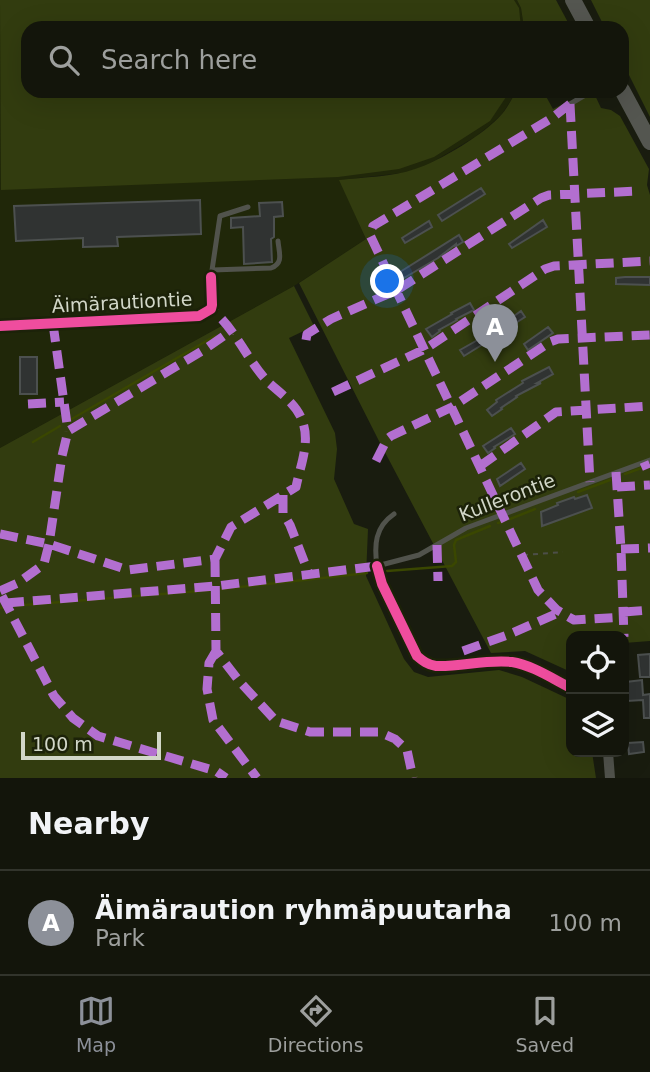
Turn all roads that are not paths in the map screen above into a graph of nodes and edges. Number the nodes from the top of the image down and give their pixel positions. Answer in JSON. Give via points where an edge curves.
{"nodes":[{"id":1,"x":573,"y":0,"type":"edge"},
{"id":2,"x":584,"y":21,"type":"edge"},
{"id":3,"x":580,"y":98,"type":"edge"},
{"id":4,"x":626,"y":98,"type":"edge"},
{"id":5,"x":570,"y":104,"type":"dead end"},
{"id":6,"x":650,"y":142,"type":"edge"},
{"id":7,"x":248,"y":206,"type":"dead end"},
{"id":8,"x":278,"y":241,"type":"dead end"},
{"id":9,"x":212,"y":273,"type":"junction"},
{"id":10,"x":0,"y":326,"type":"edge"},
{"id":11,"x":650,"y":460,"type":"edge"},
{"id":12,"x":394,"y":514,"type":"dead end"},
{"id":13,"x":377,"y":566,"type":"junction"},
{"id":14,"x":566,"y":686,"type":"edge"},
{"id":15,"x":608,"y":757,"type":"edge"},
{"id":16,"x":610,"y":778,"type":"edge"}],
"edges":[{"from":1,"to":2,"type":"main road"},
{"from":3,"to":5,"type":"lane"},
{"from":4,"to":6,"type":"main road"},
{"from":7,"to":9,"type":"lane","via":[[220,216]]},
{"from":8,"to":9,"type":"lane","via":[[278,265]]},
{"from":9,"to":10,"type":"street","name":"Äimärautiontie","via":[[211,309],[199,316]]},
{"from":11,"to":13,"type":"lane","name":"Kullerontie","via":[[466,528],[419,555]]},
{"from":12,"to":13,"type":"lane","via":[[382,525],[375,542]]},
{"from":13,"to":14,"type":"street","via":[[424,663],[514,662]]},
{"from":15,"to":16,"type":"street"}]}
